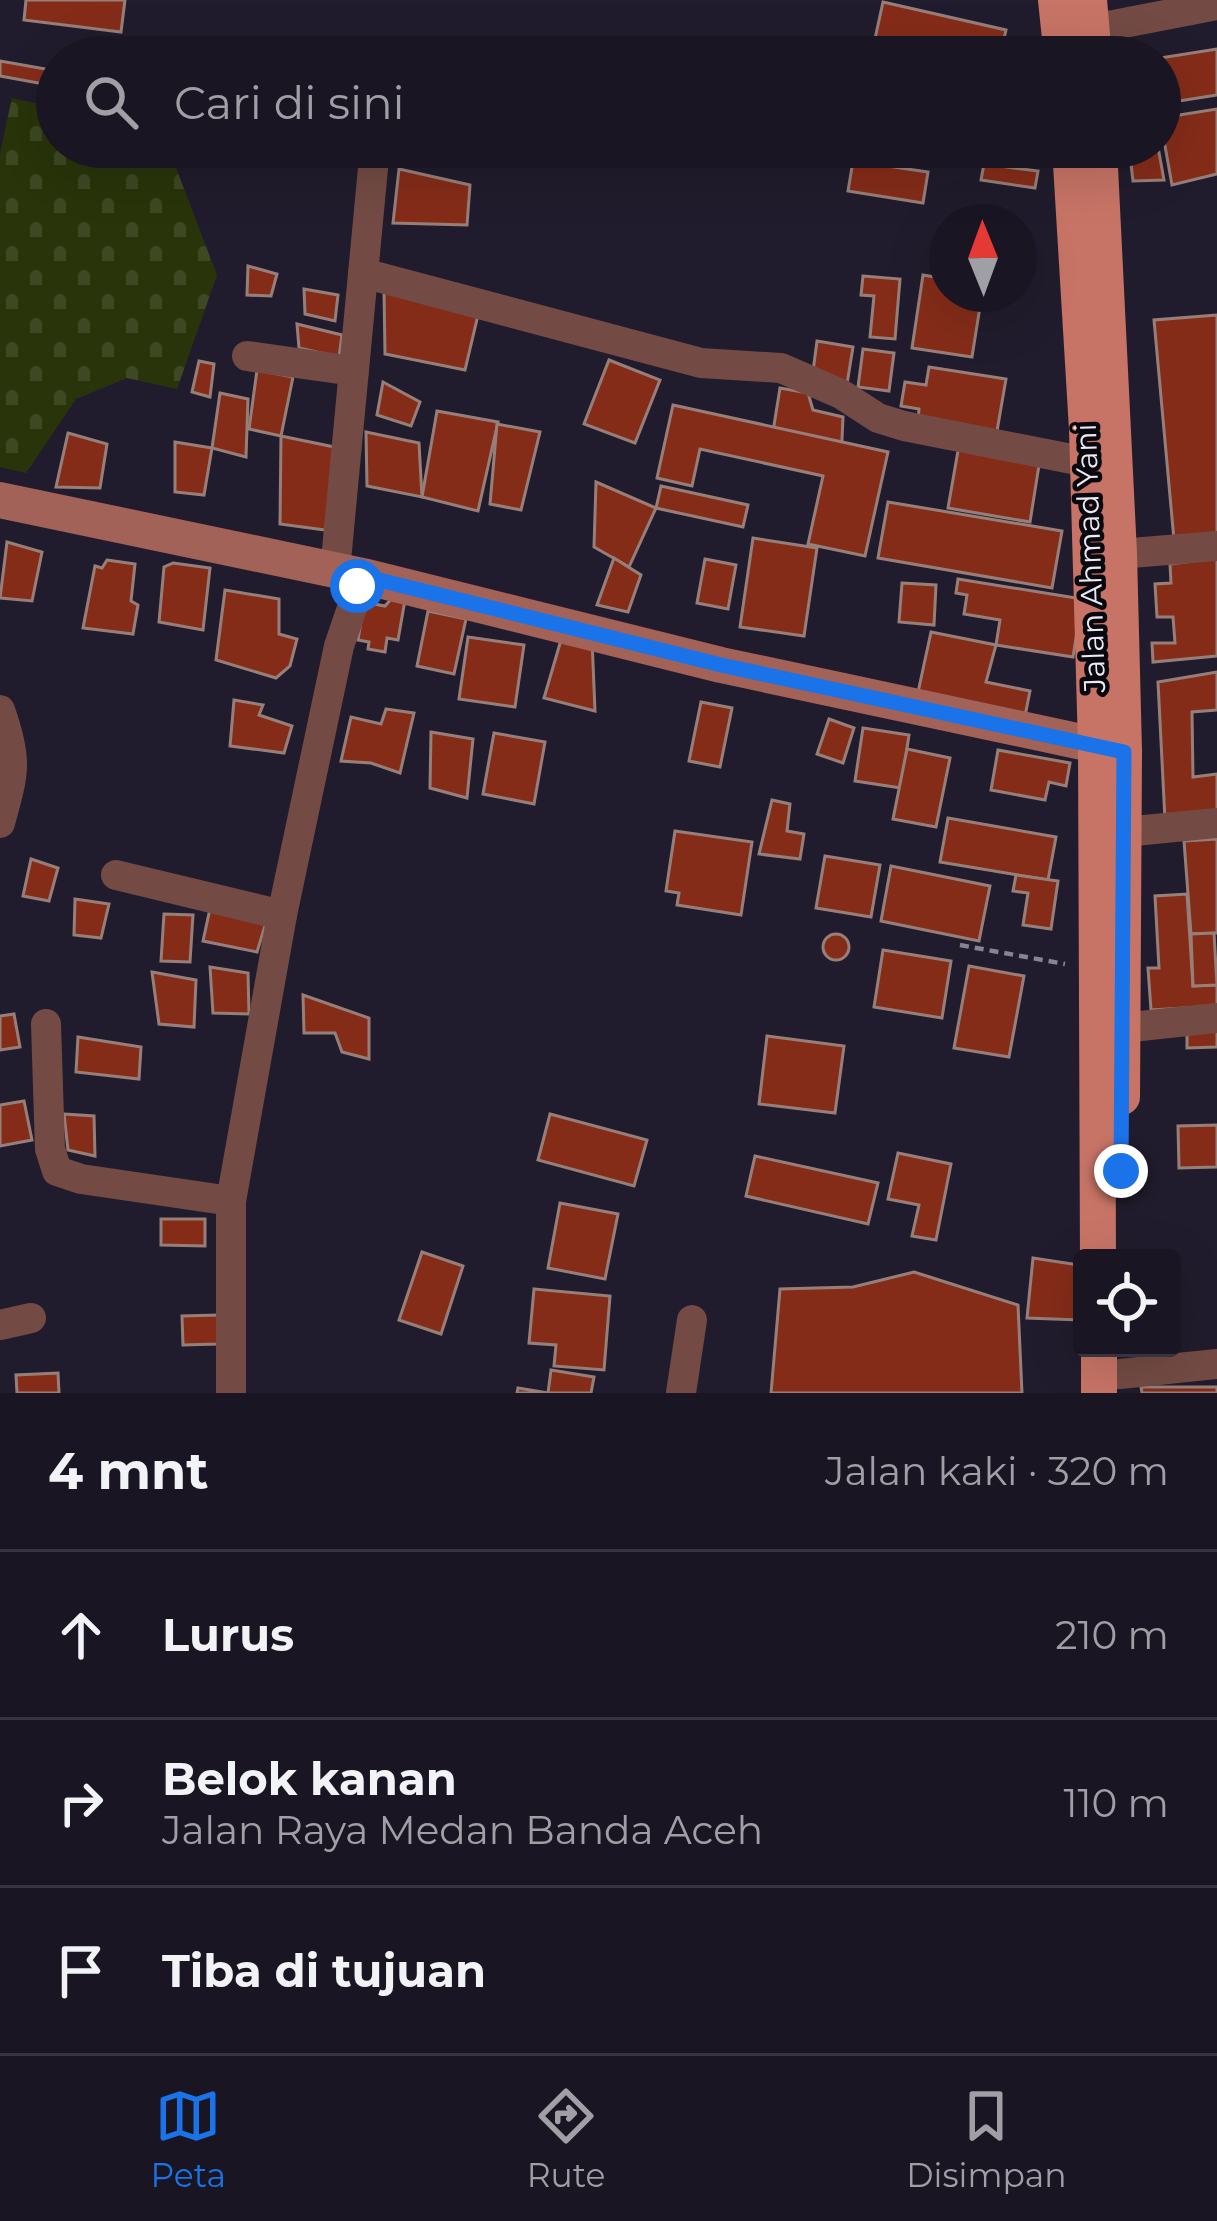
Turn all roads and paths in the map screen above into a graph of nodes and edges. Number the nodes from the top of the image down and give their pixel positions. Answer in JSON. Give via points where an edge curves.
{"nodes":[{"id":1,"x":1217,"y":5,"type":"edge"},
{"id":2,"x":1075,"y":30,"type":"edge"},
{"id":3,"x":373,"y":168,"type":"edge"},
{"id":4,"x":1071,"y":168,"type":"edge"},
{"id":5,"x":1100,"y":168,"type":"edge"},
{"id":6,"x":363,"y":273,"type":"junction"},
{"id":7,"x":247,"y":356,"type":"dead end"},
{"id":8,"x":354,"y":371,"type":"junction"},
{"id":9,"x":1087,"y":462,"type":"junction"},
{"id":10,"x":0,"y":500,"type":"edge"},
{"id":11,"x":1217,"y":546,"type":"edge"},
{"id":12,"x":1119,"y":554,"type":"junction"},
{"id":13,"x":349,"y":574,"type":"junction"},
{"id":14,"x":0,"y":710,"type":"edge"},
{"id":15,"x":1110,"y":749,"type":"junction"},
{"id":16,"x":0,"y":823,"type":"edge"},
{"id":17,"x":1217,"y":823,"type":"edge"},
{"id":18,"x":1124,"y":832,"type":"junction"},
{"id":19,"x":116,"y":875,"type":"dead end"},
{"id":20,"x":282,"y":915,"type":"junction"},
{"id":21,"x":960,"y":945,"type":"dead end"},
{"id":22,"x":1094,"y":970,"type":"junction"},
{"id":23,"x":1217,"y":1018,"type":"edge"},
{"id":24,"x":46,"y":1024,"type":"dead end"},
{"id":25,"x":1122,"y":1028,"type":"junction"},
{"id":26,"x":231,"y":1201,"type":"junction"},
{"id":27,"x":1098,"y":1249,"type":"edge"},
{"id":28,"x":1121,"y":1249,"type":"edge"},
{"id":29,"x":31,"y":1318,"type":"dead end"},
{"id":30,"x":692,"y":1320,"type":"dead end"},
{"id":31,"x":0,"y":1325,"type":"edge"},
{"id":32,"x":1217,"y":1364,"type":"edge"},
{"id":33,"x":1112,"y":1371,"type":"edge"},
{"id":34,"x":231,"y":1393,"type":"edge"},
{"id":35,"x":681,"y":1393,"type":"edge"}],
"edges":[{"from":1,"to":2,"type":"street"},
{"from":3,"to":6,"type":"street"},
{"from":4,"to":9,"type":"main road","name":"Jalan Ahmad Yani"},
{"from":5,"to":12,"type":"main road"},
{"from":6,"to":8,"type":"street"},
{"from":6,"to":9,"type":"street","via":[[715,366],[781,368],[904,426]]},
{"from":7,"to":8,"type":"street"},
{"from":8,"to":13,"type":"street"},
{"from":9,"to":15,"type":"main road","name":"Jalan Ahmad Yani"},
{"from":10,"to":13,"type":"street"},
{"from":11,"to":12,"type":"street"},
{"from":12,"to":15,"type":"main road"},
{"from":13,"to":15,"type":"street"},
{"from":13,"to":20,"type":"street"},
{"from":14,"to":16,"type":"street","via":[[14,771]]},
{"from":15,"to":18,"type":"main road"},
{"from":15,"to":22,"type":"main road","name":"Jalan Ahmad Yani"},
{"from":17,"to":18,"type":"street"},
{"from":18,"to":25,"type":"main road"},
{"from":19,"to":20,"type":"street"},
{"from":20,"to":26,"type":"street"},
{"from":21,"to":22,"type":"path"},
{"from":22,"to":27,"type":"main road","name":"Jalan Ahmad Yani"},
{"from":23,"to":25,"type":"street"},
{"from":24,"to":26,"type":"street","via":[[57,1171]]},
{"from":25,"to":28,"type":"main road"},
{"from":26,"to":34,"type":"street"},
{"from":29,"to":31,"type":"street"},
{"from":30,"to":35,"type":"street"},
{"from":32,"to":33,"type":"street"}]}
